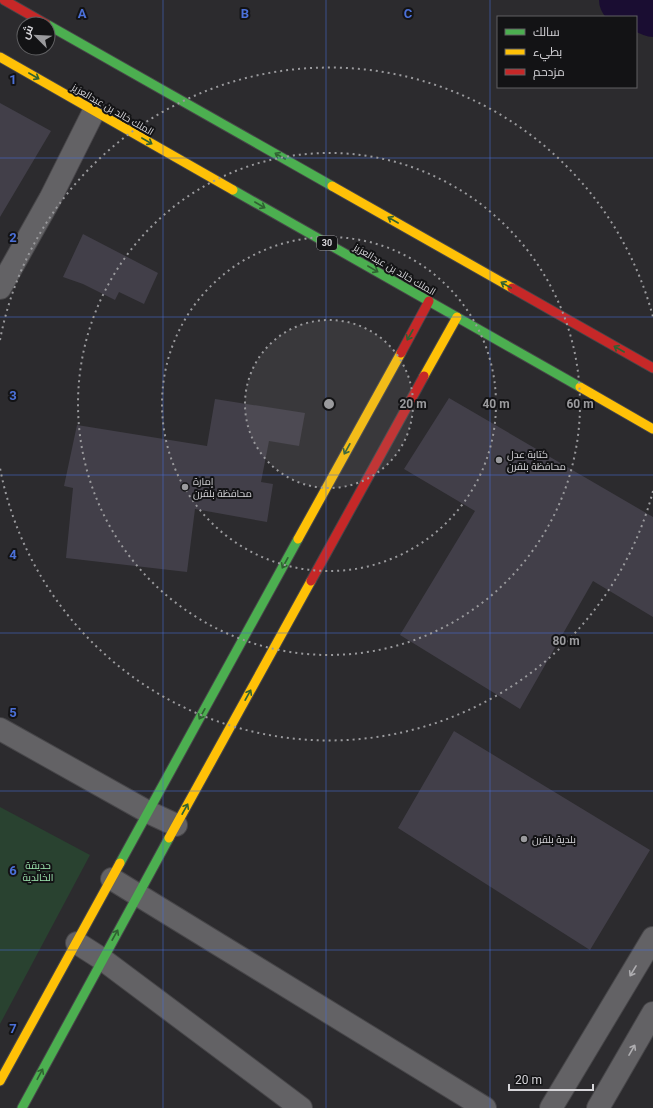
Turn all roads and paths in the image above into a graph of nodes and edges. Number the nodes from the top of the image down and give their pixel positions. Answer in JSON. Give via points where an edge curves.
{"nodes":[{"id":1,"x":4,"y":0,"type":"edge"},
{"id":2,"x":32,"y":16,"type":"edge"},
{"id":3,"x":56,"y":30,"type":"edge"},
{"id":4,"x":0,"y":57,"type":"edge"},
{"id":5,"x":94,"y":110,"type":"junction"},
{"id":6,"x":0,"y":288,"type":"edge"},
{"id":7,"x":429,"y":301,"type":"junction"},
{"id":8,"x":457,"y":317,"type":"junction"},
{"id":9,"x":653,"y":368,"type":"edge"},
{"id":10,"x":653,"y":428,"type":"edge"},
{"id":11,"x":0,"y":729,"type":"edge"},
{"id":12,"x":148,"y":812,"type":"junction"},
{"id":13,"x":176,"y":825,"type":"junction"},
{"id":14,"x":112,"y":879,"type":"junction"},
{"id":15,"x":137,"y":895,"type":"junction"},
{"id":16,"x":653,"y":938,"type":"edge"},
{"id":17,"x":77,"y":943,"type":"junction"},
{"id":18,"x":102,"y":959,"type":"junction"},
{"id":19,"x":653,"y":1013,"type":"edge"},
{"id":20,"x":0,"y":1081,"type":"edge"},
{"id":21,"x":22,"y":1108,"type":"edge"},
{"id":22,"x":301,"y":1108,"type":"edge"},
{"id":23,"x":485,"y":1108,"type":"edge"},
{"id":24,"x":551,"y":1108,"type":"edge"},
{"id":25,"x":598,"y":1108,"type":"edge"}],
"edges":[{"from":1,"to":2,"type":"main road"},
{"from":9,"to":3,"type":"main road","one_way":true},
{"from":4,"to":5,"type":"main road","name":"الملك خالد بن عبدالعزيز","number":"30","one_way":true},
{"from":5,"to":6,"type":"street","via":[[50,199]]},
{"from":5,"to":7,"type":"main road","name":"الملك خالد بن عبدالعزيز","number":"30","one_way":true},
{"from":7,"to":8,"type":"main road","name":"الملك خالد بن عبدالعزيز","number":"30"},
{"from":7,"to":12,"type":"main road","one_way":true},
{"from":8,"to":10,"type":"main road","name":"الملك خالد بن عبدالعزيز","number":"30"},
{"from":13,"to":8,"type":"main road","one_way":true},
{"from":11,"to":12,"type":"street"},
{"from":12,"to":13,"type":"street"},
{"from":12,"to":14,"type":"main road"},
{"from":13,"to":15,"type":"main road"},
{"from":14,"to":15,"type":"street"},
{"from":14,"to":17,"type":"main road"},
{"from":18,"to":15,"type":"main road","one_way":true},
{"from":15,"to":23,"type":"street"},
{"from":16,"to":24,"type":"street","one_way":true},
{"from":17,"to":18,"type":"street"},
{"from":17,"to":20,"type":"main road"},
{"from":21,"to":18,"type":"main road","one_way":true},
{"from":18,"to":22,"type":"street"},
{"from":25,"to":19,"type":"street","one_way":true}]}
